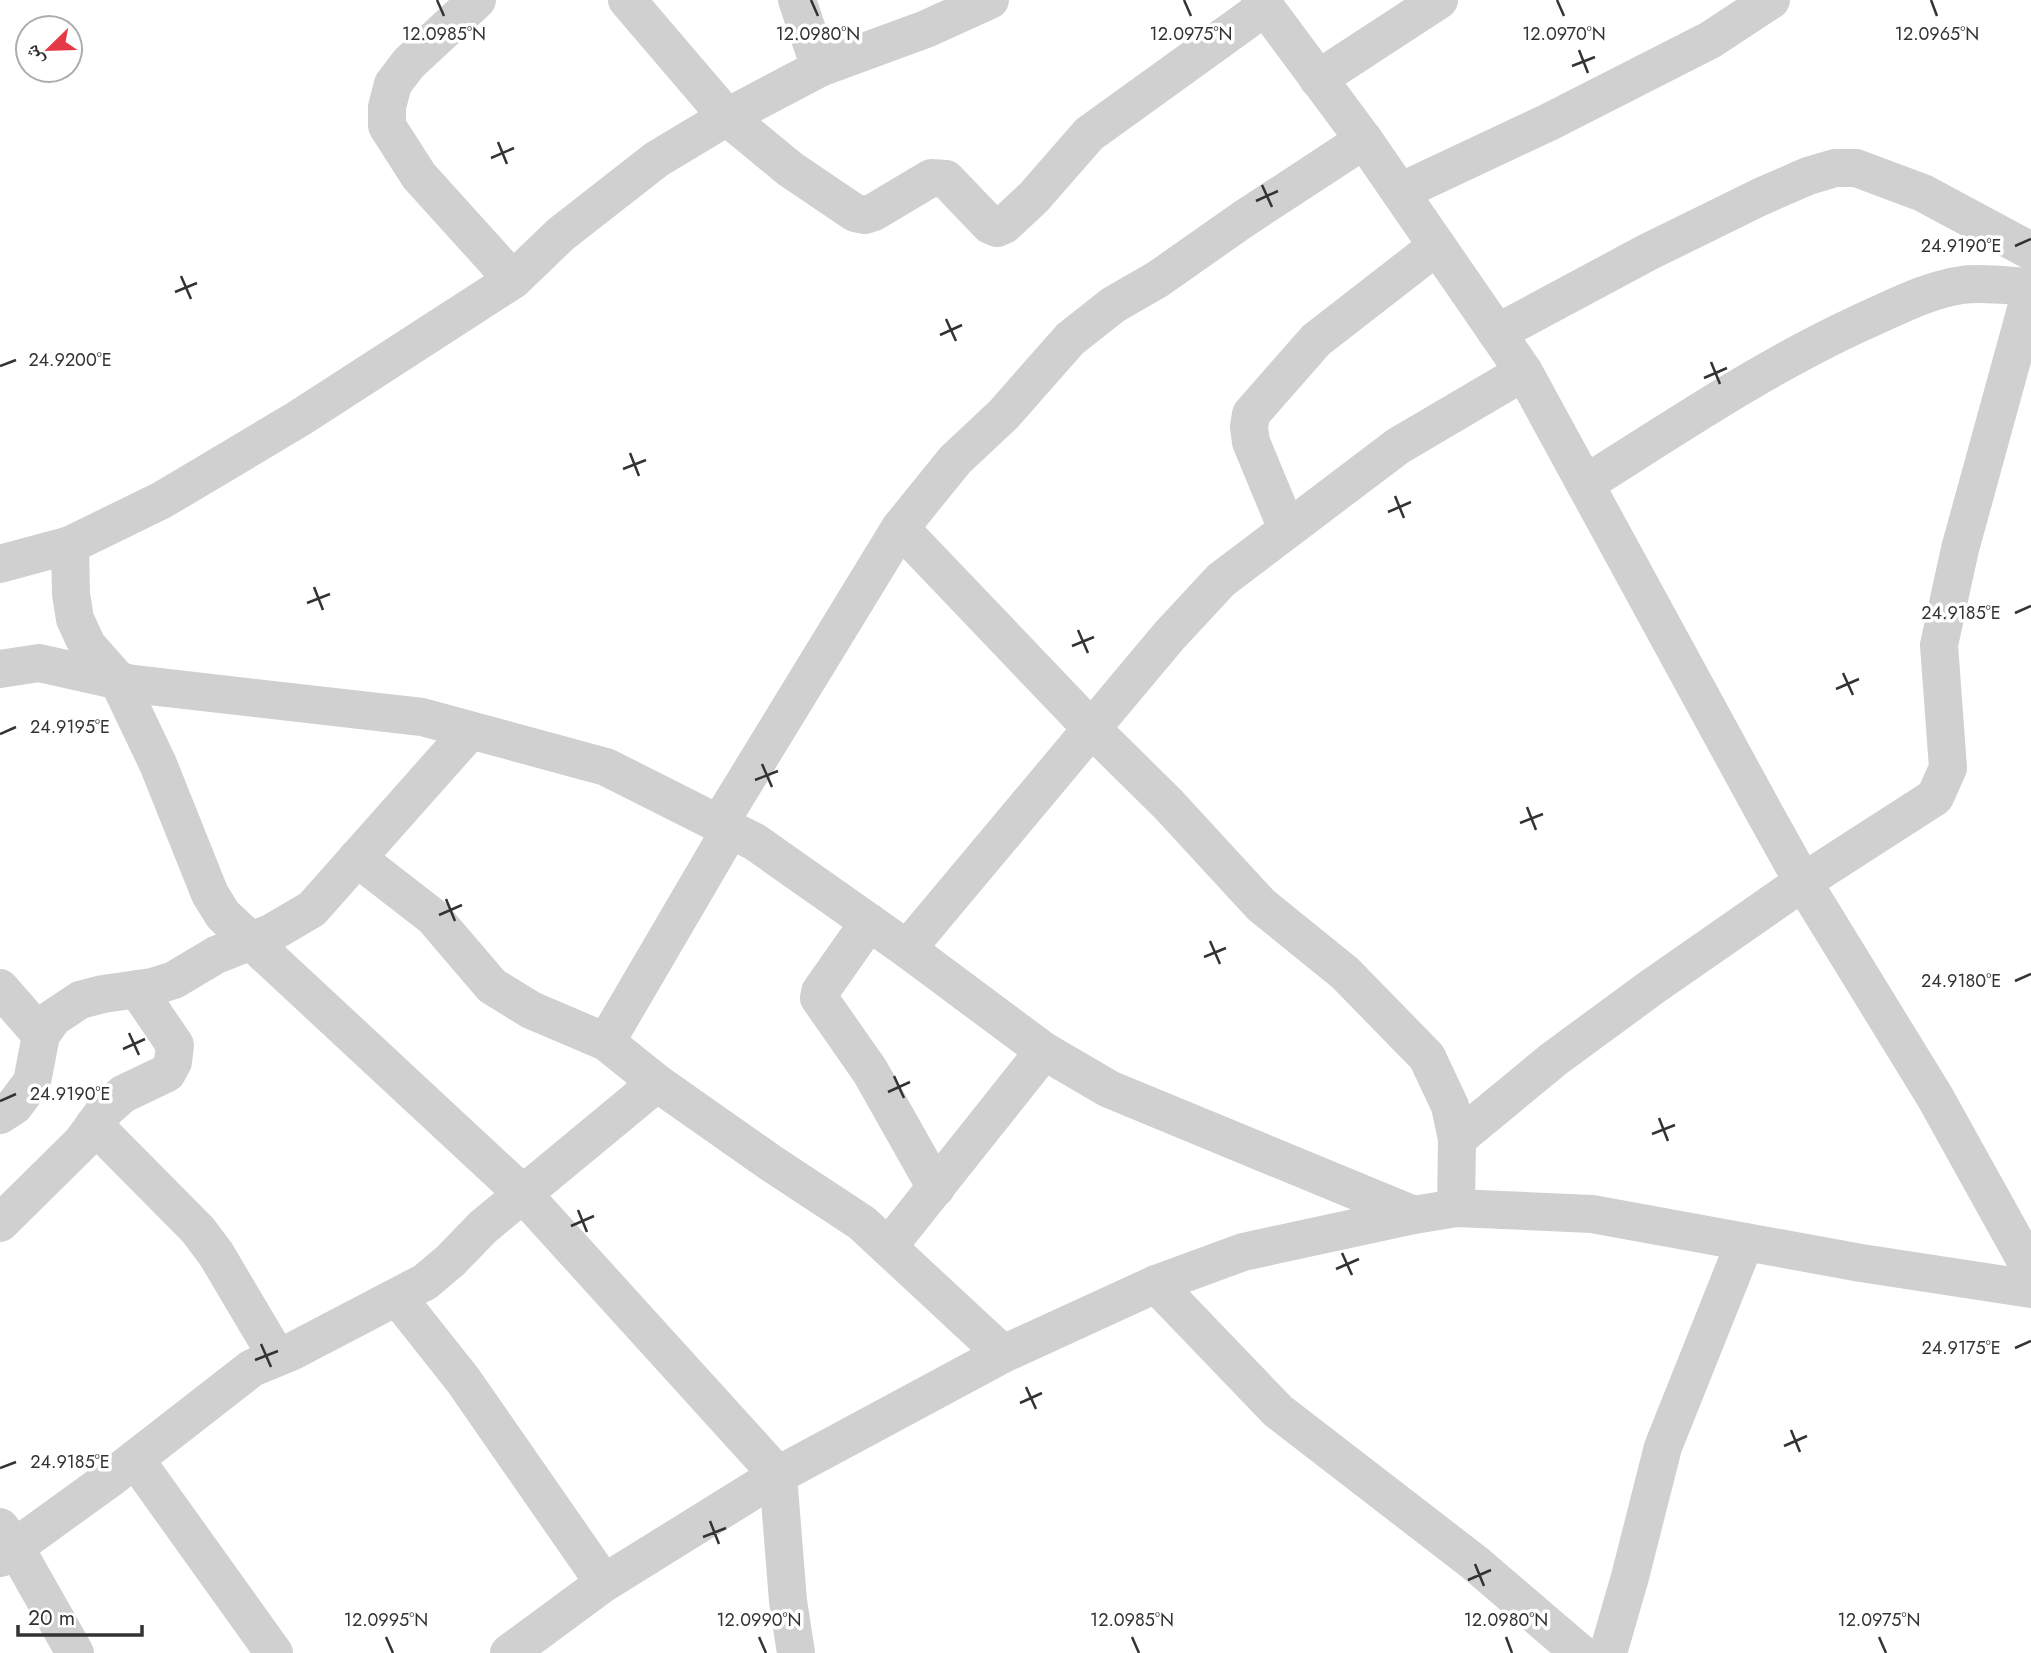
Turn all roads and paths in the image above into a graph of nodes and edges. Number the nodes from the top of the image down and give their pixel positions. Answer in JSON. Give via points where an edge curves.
{"nodes":[{"id":1,"x":477,"y":0,"type":"edge"},
{"id":2,"x":627,"y":0,"type":"edge"},
{"id":3,"x":797,"y":0,"type":"edge"},
{"id":4,"x":990,"y":0,"type":"edge"},
{"id":5,"x":1438,"y":0,"type":"edge"},
{"id":6,"x":1771,"y":0,"type":"edge"},
{"id":7,"x":1263,"y":4,"type":"edge"},
{"id":8,"x":820,"y":68,"type":"junction"},
{"id":9,"x":1318,"y":79,"type":"junction"},
{"id":10,"x":727,"y":117,"type":"junction"},
{"id":11,"x":1364,"y":140,"type":"junction"},
{"id":12,"x":1400,"y":192,"type":"junction"},
{"id":13,"x":1437,"y":246,"type":"junction"},
{"id":14,"x":2031,"y":251,"type":"edge"},
{"id":15,"x":513,"y":280,"type":"junction"},
{"id":16,"x":2031,"y":289,"type":"edge"},
{"id":17,"x":1497,"y":333,"type":"junction"},
{"id":18,"x":1524,"y":372,"type":"junction"},
{"id":19,"x":1585,"y":484,"type":"junction"},
{"id":20,"x":900,"y":528,"type":"junction"},
{"id":21,"x":1287,"y":528,"type":"junction"},
{"id":22,"x":70,"y":545,"type":"junction"},
{"id":23,"x":0,"y":565,"type":"edge"},
{"id":24,"x":0,"y":669,"type":"edge"},
{"id":25,"x":118,"y":680,"type":"junction"},
{"id":26,"x":1092,"y":729,"type":"junction"},
{"id":27,"x":470,"y":730,"type":"junction"},
{"id":28,"x":724,"y":827,"type":"junction"},
{"id":29,"x":357,"y":858,"type":"junction"},
{"id":30,"x":1803,"y":882,"type":"junction"},
{"id":31,"x":869,"y":922,"type":"junction"},
{"id":32,"x":250,"y":942,"type":"junction"},
{"id":33,"x":907,"y":949,"type":"junction"},
{"id":34,"x":0,"y":988,"type":"edge"},
{"id":35,"x":137,"y":989,"type":"junction"},
{"id":36,"x":41,"y":1035,"type":"junction"},
{"id":37,"x":606,"y":1042,"type":"junction"},
{"id":38,"x":1044,"y":1051,"type":"junction"},
{"id":39,"x":657,"y":1083,"type":"junction"},
{"id":40,"x":0,"y":1115,"type":"edge"},
{"id":41,"x":94,"y":1125,"type":"junction"},
{"id":42,"x":1457,"y":1139,"type":"junction"},
{"id":43,"x":936,"y":1188,"type":"junction"},
{"id":44,"x":523,"y":1194,"type":"junction"},
{"id":45,"x":1456,"y":1208,"type":"junction"},
{"id":46,"x":1414,"y":1215,"type":"junction"},
{"id":47,"x":0,"y":1223,"type":"edge"},
{"id":48,"x":1745,"y":1242,"type":"junction"},
{"id":49,"x":888,"y":1247,"type":"junction"},
{"id":50,"x":2031,"y":1270,"type":"edge"},
{"id":51,"x":1156,"y":1284,"type":"junction"},
{"id":52,"x":2031,"y":1289,"type":"edge"},
{"id":53,"x":398,"y":1298,"type":"junction"},
{"id":54,"x":1003,"y":1354,"type":"junction"},
{"id":55,"x":277,"y":1357,"type":"junction"},
{"id":56,"x":135,"y":1459,"type":"junction"},
{"id":57,"x":778,"y":1475,"type":"junction"},
{"id":58,"x":5,"y":1544,"type":"edge"},
{"id":59,"x":604,"y":1583,"type":"junction"},
{"id":60,"x":75,"y":1653,"type":"edge"},
{"id":61,"x":274,"y":1653,"type":"edge"},
{"id":62,"x":509,"y":1653,"type":"edge"},
{"id":63,"x":796,"y":1653,"type":"edge"},
{"id":64,"x":1580,"y":1653,"type":"edge"},
{"id":65,"x":1608,"y":1653,"type":"edge"}],
"edges":[{"from":1,"to":15,"type":"street","via":[[393,85],[387,126],[419,176]]},
{"from":2,"to":10,"type":"street"},
{"from":3,"to":8,"type":"street"},
{"from":4,"to":8,"type":"street"},
{"from":5,"to":9,"type":"street"},
{"from":6,"to":12,"type":"street","via":[[1710,40]]},
{"from":7,"to":9,"type":"street"},
{"from":7,"to":10,"type":"street","via":[[1089,134],[1034,197],[997,228],[940,177],[874,212],[855,213],[790,169]]},
{"from":8,"to":10,"type":"street"},
{"from":9,"to":11,"type":"street"},
{"from":10,"to":15,"type":"street","via":[[647,168],[561,234]]},
{"from":11,"to":12,"type":"street"},
{"from":11,"to":20,"type":"street","via":[[1113,305],[1070,339],[956,460]]},
{"from":12,"to":13,"type":"street"},
{"from":13,"to":17,"type":"street"},
{"from":13,"to":21,"type":"street","via":[[1316,340],[1251,414],[1251,442]]},
{"from":14,"to":17,"type":"street","via":[[1923,193],[1856,168],[1835,168],[1760,197]]},
{"from":15,"to":22,"type":"street","via":[[185,487]]},
{"from":16,"to":19,"type":"street","via":[[1964,284],[1895,307],[1738,387]]},
{"from":16,"to":30,"type":"street","via":[[1938,645],[1948,768],[1934,797]]},
{"from":17,"to":18,"type":"street"},
{"from":18,"to":19,"type":"street"},
{"from":18,"to":21,"type":"street","via":[[1398,446]]},
{"from":19,"to":30,"type":"street"},
{"from":20,"to":26,"type":"street"},
{"from":20,"to":28,"type":"street"},
{"from":21,"to":26,"type":"street","via":[[1220,580]]},
{"from":22,"to":23,"type":"street"},
{"from":22,"to":25,"type":"street","via":[[75,619],[87,645]]},
{"from":24,"to":25,"type":"street","via":[[39,663]]},
{"from":25,"to":27,"type":"street","via":[[422,717]]},
{"from":25,"to":32,"type":"street","via":[[158,764],[210,894]]},
{"from":26,"to":33,"type":"street"},
{"from":26,"to":42,"type":"street","via":[[1261,905],[1345,973],[1427,1057],[1450,1106]]},
{"from":27,"to":28,"type":"street","via":[[606,767]]},
{"from":27,"to":29,"type":"street"},
{"from":28,"to":31,"type":"street","via":[[754,842]]},
{"from":28,"to":37,"type":"street"},
{"from":29,"to":32,"type":"street","via":[[312,909]]},
{"from":29,"to":37,"type":"street","via":[[433,918],[492,986],[531,1010]]},
{"from":30,"to":42,"type":"street","via":[[1554,1059]]},
{"from":30,"to":50,"type":"street","via":[[1935,1097]]},
{"from":31,"to":33,"type":"street"},
{"from":31,"to":43,"type":"street","via":[[819,998],[870,1071]]},
{"from":32,"to":35,"type":"street","via":[[216,955],[174,980]]},
{"from":32,"to":44,"type":"street"},
{"from":33,"to":38,"type":"street"},
{"from":34,"to":36,"type":"street"},
{"from":35,"to":36,"type":"street","via":[[80,1000],[53,1017]]},
{"from":35,"to":41,"type":"street","via":[[175,1045],[173,1062],[167,1073],[123,1094]]},
{"from":36,"to":40,"type":"street","via":[[32,1082]]},
{"from":37,"to":39,"type":"street"},
{"from":38,"to":43,"type":"street"},
{"from":38,"to":46,"type":"street","via":[[1109,1089]]},
{"from":39,"to":44,"type":"street"},
{"from":39,"to":49,"type":"street","via":[[863,1223]]},
{"from":41,"to":47,"type":"street"},
{"from":41,"to":55,"type":"street","via":[[198,1230]]},
{"from":42,"to":45,"type":"street"},
{"from":43,"to":49,"type":"street"},
{"from":44,"to":53,"type":"street","via":[[442,1268]]},
{"from":44,"to":57,"type":"street"},
{"from":45,"to":46,"type":"street"},
{"from":45,"to":48,"type":"street","via":[[1592,1214]]},
{"from":46,"to":51,"type":"street","via":[[1243,1252]]},
{"from":48,"to":52,"type":"street"},
{"from":48,"to":65,"type":"street","via":[[1662,1447]]},
{"from":49,"to":54,"type":"street"},
{"from":51,"to":54,"type":"street"},
{"from":51,"to":64,"type":"street","via":[[1278,1411],[1475,1563]]},
{"from":53,"to":55,"type":"street"},
{"from":53,"to":59,"type":"street","via":[[463,1380]]},
{"from":54,"to":57,"type":"street"},
{"from":55,"to":56,"type":"street","via":[[252,1368]]},
{"from":56,"to":58,"type":"street"},
{"from":56,"to":61,"type":"street"},
{"from":57,"to":59,"type":"street"},
{"from":57,"to":63,"type":"street"},
{"from":58,"to":60,"type":"street"},
{"from":59,"to":62,"type":"street"}]}
